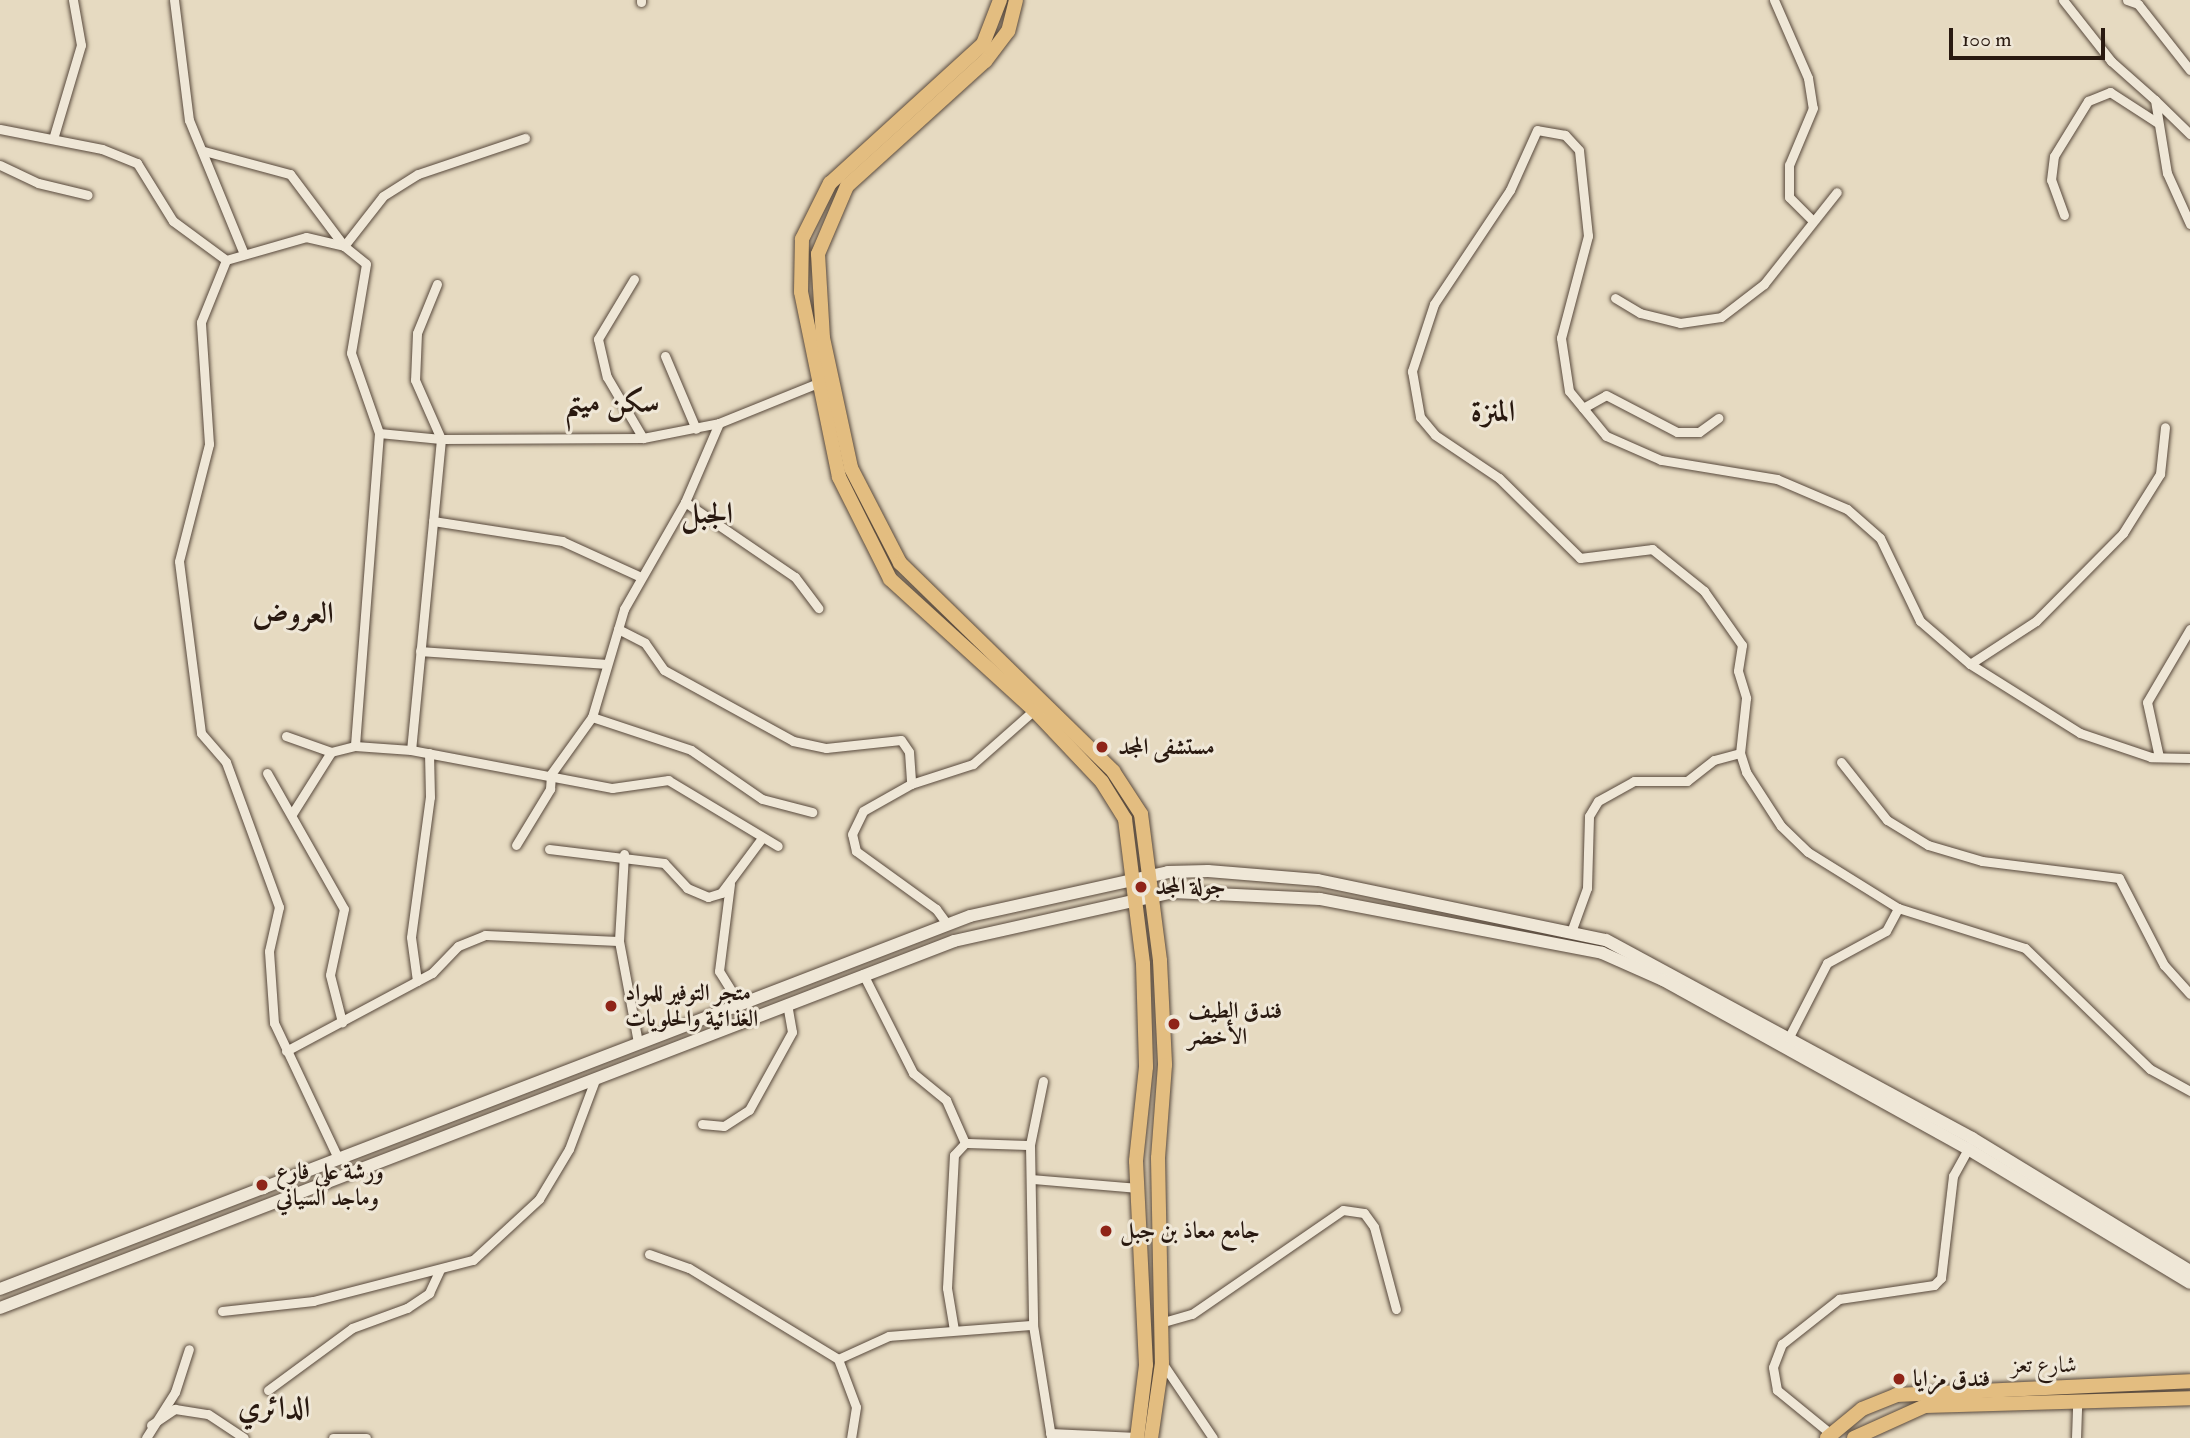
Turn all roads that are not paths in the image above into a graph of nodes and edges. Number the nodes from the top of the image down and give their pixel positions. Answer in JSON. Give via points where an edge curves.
{"nodes":[{"id":1,"x":73,"y":0,"type":"edge"},
{"id":2,"x":174,"y":0,"type":"edge"},
{"id":3,"x":1000,"y":0,"type":"edge"},
{"id":4,"x":1016,"y":0,"type":"edge"},
{"id":5,"x":1774,"y":0,"type":"edge"},
{"id":6,"x":2063,"y":0,"type":"edge"},
{"id":7,"x":2127,"y":0,"type":"edge"},
{"id":8,"x":2190,"y":70,"type":"edge"},
{"id":9,"x":2154,"y":100,"type":"junction"},
{"id":10,"x":2158,"y":122,"type":"junction"},
{"id":11,"x":0,"y":129,"type":"edge"},
{"id":12,"x":2190,"y":134,"type":"edge"},
{"id":13,"x":525,"y":138,"type":"dead end"},
{"id":14,"x":52,"y":139,"type":"junction"},
{"id":15,"x":204,"y":151,"type":"junction"},
{"id":16,"x":0,"y":165,"type":"edge"},
{"id":17,"x":1837,"y":192,"type":"dead end"},
{"id":18,"x":88,"y":195,"type":"dead end"},
{"id":19,"x":2064,"y":215,"type":"dead end"},
{"id":20,"x":1811,"y":219,"type":"junction"},
{"id":21,"x":2190,"y":224,"type":"edge"},
{"id":22,"x":344,"y":246,"type":"junction"},
{"id":23,"x":244,"y":254,"type":"junction"},
{"id":24,"x":226,"y":260,"type":"junction"},
{"id":25,"x":634,"y":279,"type":"dead end"},
{"id":26,"x":437,"y":284,"type":"dead end"},
{"id":27,"x":1615,"y":298,"type":"dead end"},
{"id":28,"x":665,"y":356,"type":"dead end"},
{"id":29,"x":818,"y":383,"type":"junction"},
{"id":30,"x":1583,"y":408,"type":"junction"},
{"id":31,"x":1718,"y":418,"type":"dead end"},
{"id":32,"x":719,"y":422,"type":"junction"},
{"id":33,"x":2165,"y":427,"type":"dead end"},
{"id":34,"x":696,"y":429,"type":"junction"},
{"id":35,"x":379,"y":433,"type":"junction"},
{"id":36,"x":643,"y":438,"type":"junction"},
{"id":37,"x":441,"y":439,"type":"junction"},
{"id":38,"x":685,"y":502,"type":"junction"},
{"id":39,"x":433,"y":521,"type":"junction"},
{"id":40,"x":641,"y":577,"type":"junction"},
{"id":41,"x":818,"y":608,"type":"dead end"},
{"id":42,"x":618,"y":629,"type":"junction"},
{"id":43,"x":2190,"y":629,"type":"edge"},
{"id":44,"x":420,"y":651,"type":"junction"},
{"id":45,"x":607,"y":664,"type":"junction"},
{"id":46,"x":1970,"y":664,"type":"junction"},
{"id":47,"x":1034,"y":710,"type":"junction"},
{"id":48,"x":592,"y":717,"type":"junction"},
{"id":49,"x":286,"y":736,"type":"dead end"},
{"id":50,"x":355,"y":746,"type":"junction"},
{"id":51,"x":411,"y":750,"type":"junction"},
{"id":52,"x":331,"y":752,"type":"junction"},
{"id":53,"x":429,"y":753,"type":"junction"},
{"id":54,"x":1740,"y":753,"type":"junction"},
{"id":55,"x":2160,"y":757,"type":"junction"},
{"id":56,"x":2190,"y":758,"type":"edge"},
{"id":57,"x":1841,"y":762,"type":"dead end"},
{"id":58,"x":267,"y":773,"type":"dead end"},
{"id":59,"x":551,"y":774,"type":"junction"},
{"id":60,"x":911,"y":784,"type":"junction"},
{"id":61,"x":812,"y":813,"type":"dead end"},
{"id":62,"x":292,"y":814,"type":"junction"},
{"id":63,"x":762,"y":838,"type":"junction"},
{"id":64,"x":516,"y":845,"type":"dead end"},
{"id":65,"x":778,"y":846,"type":"dead end"},
{"id":66,"x":549,"y":849,"type":"dead end"},
{"id":67,"x":624,"y":854,"type":"junction"},
{"id":68,"x":1151,"y":876,"type":"junction"},
{"id":69,"x":732,"y":877,"type":"junction"},
{"id":70,"x":1134,"y":881,"type":"junction"},
{"id":71,"x":1152,"y":894,"type":"junction"},
{"id":72,"x":1136,"y":898,"type":"junction"},
{"id":73,"x":1444,"y":906,"type":"junction"},
{"id":74,"x":1898,"y":908,"type":"junction"},
{"id":75,"x":970,"y":916,"type":"junction"},
{"id":76,"x":1442,"y":922,"type":"junction"},
{"id":77,"x":947,"y":924,"type":"junction"},
{"id":78,"x":1571,"y":932,"type":"junction"},
{"id":79,"x":976,"y":933,"type":"junction"},
{"id":80,"x":619,"y":941,"type":"junction"},
{"id":81,"x":863,"y":974,"type":"junction"},
{"id":82,"x":417,"y":981,"type":"junction"},
{"id":83,"x":2190,"y":994,"type":"edge"},
{"id":84,"x":787,"y":1003,"type":"junction"},
{"id":85,"x":740,"y":1004,"type":"junction"},
{"id":86,"x":342,"y":1022,"type":"junction"},
{"id":87,"x":1790,"y":1035,"type":"junction"},
{"id":88,"x":638,"y":1043,"type":"junction"},
{"id":89,"x":286,"y":1051,"type":"junction"},
{"id":90,"x":572,"y":1067,"type":"junction"},
{"id":91,"x":596,"y":1077,"type":"junction"},
{"id":92,"x":1043,"y":1081,"type":"dead end"},
{"id":93,"x":579,"y":1084,"type":"junction"},
{"id":94,"x":2190,"y":1091,"type":"edge"},
{"id":95,"x":702,"y":1124,"type":"dead end"},
{"id":96,"x":965,"y":1143,"type":"junction"},
{"id":97,"x":1030,"y":1145,"type":"junction"},
{"id":98,"x":1968,"y":1149,"type":"junction"},
{"id":99,"x":337,"y":1156,"type":"junction"},
{"id":100,"x":1032,"y":1179,"type":"junction"},
{"id":101,"x":1137,"y":1188,"type":"junction"},
{"id":102,"x":219,"y":1203,"type":"junction"},
{"id":103,"x":226,"y":1220,"type":"junction"},
{"id":104,"x":649,"y":1254,"type":"dead end"},
{"id":105,"x":440,"y":1269,"type":"junction"},
{"id":106,"x":2190,"y":1271,"type":"edge"},
{"id":107,"x":2190,"y":1283,"type":"edge"},
{"id":108,"x":0,"y":1289,"type":"edge"},
{"id":109,"x":0,"y":1308,"type":"edge"},
{"id":110,"x":1396,"y":1309,"type":"dead end"},
{"id":111,"x":222,"y":1311,"type":"dead end"},
{"id":112,"x":1161,"y":1323,"type":"junction"},
{"id":113,"x":1144,"y":1324,"type":"junction"},
{"id":114,"x":1033,"y":1325,"type":"junction"},
{"id":115,"x":954,"y":1330,"type":"junction"},
{"id":116,"x":189,"y":1349,"type":"dead end"},
{"id":117,"x":838,"y":1359,"type":"junction"},
{"id":118,"x":1162,"y":1363,"type":"junction"},
{"id":119,"x":2190,"y":1381,"type":"edge"},
{"id":120,"x":268,"y":1390,"type":"dead end"},
{"id":121,"x":2190,"y":1398,"type":"edge"},
{"id":122,"x":2077,"y":1404,"type":"junction"},
{"id":123,"x":151,"y":1425,"type":"junction"},
{"id":124,"x":1051,"y":1435,"type":"edge"},
{"id":125,"x":1829,"y":1436,"type":"edge"},
{"id":126,"x":146,"y":1438,"type":"edge"},
{"id":127,"x":244,"y":1438,"type":"edge"},
{"id":128,"x":333,"y":1438,"type":"edge"},
{"id":129,"x":366,"y":1438,"type":"edge"},
{"id":130,"x":851,"y":1438,"type":"edge"},
{"id":131,"x":1142,"y":1438,"type":"edge"},
{"id":132,"x":1213,"y":1438,"type":"edge"},
{"id":133,"x":1854,"y":1438,"type":"edge"},
{"id":134,"x":2076,"y":1438,"type":"edge"}],
"edges":[{"from":1,"to":14,"type":"street","via":[[80,45]]},
{"from":2,"to":15,"type":"street","via":[[181,78]]},
{"from":3,"to":29,"type":"main road","via":[[983,44],[830,183],[802,239],[801,292]]},
{"from":4,"to":68,"type":"main road","via":[[1008,31],[985,61],[847,186],[818,254],[823,338],[851,468],[900,563],[1113,771],[1141,814]]},
{"from":5,"to":20,"type":"street","via":[[1808,78],[1813,108],[1789,165],[1789,197]]},
{"from":6,"to":9,"type":"street","via":[[2111,61]]},
{"from":7,"to":8,"type":"street","via":[[2138,4]]},
{"from":9,"to":10,"type":"street"},
{"from":9,"to":12,"type":"street"},
{"from":10,"to":19,"type":"street","via":[[2110,92],[2088,101],[2054,156],[2051,180]]},
{"from":10,"to":21,"type":"street","via":[[2166,173]]},
{"from":11,"to":14,"type":"street"},
{"from":13,"to":22,"type":"street","via":[[418,174],[383,196]]},
{"from":14,"to":24,"type":"street","via":[[136,163],[173,221]]},
{"from":15,"to":22,"type":"street","via":[[290,174]]},
{"from":15,"to":23,"type":"street","via":[[219,204]]},
{"from":16,"to":18,"type":"street","via":[[38,183]]},
{"from":17,"to":20,"type":"street"},
{"from":20,"to":27,"type":"street","via":[[1764,284],[1721,317],[1680,323],[1640,313]]},
{"from":22,"to":23,"type":"street","via":[[306,237]]},
{"from":22,"to":35,"type":"street","via":[[366,264],[351,353]]},
{"from":23,"to":24,"type":"street"},
{"from":24,"to":89,"type":"street","via":[[198,340],[209,444],[179,561],[201,733],[226,762],[276,894],[268,987]]},
{"from":25,"to":36,"type":"street","via":[[598,339],[607,377]]},
{"from":26,"to":37,"type":"street","via":[[417,333],[415,380]]},
{"from":28,"to":34,"type":"street"},
{"from":29,"to":32,"type":"street"},
{"from":29,"to":47,"type":"main road","via":[[839,477],[890,579]]},
{"from":30,"to":31,"type":"street","via":[[1606,395],[1677,432],[1699,432]]},
{"from":30,"to":46,"type":"street","via":[[1606,436],[1661,460],[1777,479],[1847,509],[1880,538],[1920,621]]},
{"from":30,"to":54,"type":"street","via":[[1569,391],[1561,338],[1588,236],[1579,150],[1548,128],[1537,130],[1510,190],[1434,304],[1412,371],[1420,417],[1435,435],[1499,478],[1580,558],[1652,549],[1704,591],[1742,645],[1738,671],[1746,698]]},
{"from":32,"to":34,"type":"street"},
{"from":32,"to":38,"type":"street"},
{"from":33,"to":46,"type":"street","via":[[2160,474],[2123,533],[2036,621]]},
{"from":34,"to":36,"type":"street"},
{"from":35,"to":37,"type":"street"},
{"from":35,"to":50,"type":"street"},
{"from":36,"to":37,"type":"street"},
{"from":37,"to":39,"type":"street"},
{"from":38,"to":40,"type":"street"},
{"from":38,"to":41,"type":"street","via":[[795,577]]},
{"from":39,"to":40,"type":"street","via":[[562,541]]},
{"from":39,"to":44,"type":"street"},
{"from":40,"to":42,"type":"street"},
{"from":42,"to":45,"type":"street"},
{"from":42,"to":60,"type":"street","via":[[645,643],[664,670],[793,740],[826,748],[901,740],[909,752]]},
{"from":43,"to":55,"type":"street","via":[[2147,702]]},
{"from":44,"to":45,"type":"street"},
{"from":44,"to":51,"type":"street"},
{"from":45,"to":48,"type":"street"},
{"from":46,"to":55,"type":"street","via":[[2080,733]]},
{"from":47,"to":60,"type":"street","via":[[973,764]]},
{"from":47,"to":70,"type":"main road","via":[[1115,800],[1125,819]]},
{"from":48,"to":59,"type":"street"},
{"from":48,"to":61,"type":"street","via":[[691,750],[762,799]]},
{"from":49,"to":52,"type":"street"},
{"from":50,"to":51,"type":"street"},
{"from":50,"to":52,"type":"street"},
{"from":51,"to":53,"type":"street"},
{"from":52,"to":62,"type":"street"},
{"from":53,"to":59,"type":"street"},
{"from":53,"to":82,"type":"street","via":[[430,797],[411,937]]},
{"from":54,"to":74,"type":"street","via":[[1781,826],[1835,873]]},
{"from":54,"to":78,"type":"street","via":[[1714,760],[1686,781],[1634,781],[1598,801],[1588,816],[1587,888]]},
{"from":55,"to":56,"type":"street"},
{"from":57,"to":83,"type":"street","via":[[1886,820],[1928,845],[1982,861],[2119,878],[2164,965]]},
{"from":58,"to":62,"type":"street"},
{"from":59,"to":63,"type":"street","via":[[611,788],[668,780]]},
{"from":59,"to":64,"type":"street","via":[[550,789]]},
{"from":60,"to":77,"type":"street","via":[[863,811],[854,843],[871,864],[936,908]]},
{"from":62,"to":86,"type":"street","via":[[344,909],[330,975]]},
{"from":63,"to":65,"type":"street"},
{"from":63,"to":69,"type":"street"},
{"from":66,"to":67,"type":"street"},
{"from":67,"to":69,"type":"street","via":[[664,863],[699,896],[721,893]]},
{"from":67,"to":80,"type":"street"},
{"from":68,"to":70,"type":"main road"},
{"from":68,"to":71,"type":"main road"},
{"from":68,"to":73,"type":"main road","via":[[1208,871],[1318,880]]},
{"from":69,"to":85,"type":"street","via":[[719,971]]},
{"from":70,"to":72,"type":"main road"},
{"from":70,"to":75,"type":"main road"},
{"from":71,"to":72,"type":"main road"},
{"from":71,"to":76,"type":"main road","via":[[1272,892]]},
{"from":71,"to":112,"type":"main road","via":[[1165,1065],[1158,1158]]},
{"from":72,"to":79,"type":"main road"},
{"from":72,"to":101,"type":"main road","via":[[1146,1067]]},
{"from":73,"to":76,"type":"main road"},
{"from":73,"to":78,"type":"main road"},
{"from":74,"to":87,"type":"street","via":[[1886,931],[1827,963]]},
{"from":74,"to":94,"type":"street","via":[[2025,948],[2150,1069]]},
{"from":75,"to":77,"type":"main road"},
{"from":75,"to":79,"type":"main road"},
{"from":76,"to":98,"type":"main road","via":[[1602,953],[1663,980]]},
{"from":77,"to":85,"type":"main road"},
{"from":78,"to":87,"type":"main road","via":[[1647,957]]},
{"from":79,"to":81,"type":"main road"},
{"from":80,"to":82,"type":"street","via":[[485,935],[458,946]]},
{"from":80,"to":88,"type":"street"},
{"from":81,"to":84,"type":"main road"},
{"from":81,"to":96,"type":"street","via":[[913,1073],[946,1100]]},
{"from":82,"to":86,"type":"street"},
{"from":84,"to":91,"type":"main road"},
{"from":84,"to":95,"type":"street","via":[[792,1032],[749,1110],[724,1126]]},
{"from":85,"to":88,"type":"main road"},
{"from":86,"to":89,"type":"street"},
{"from":87,"to":106,"type":"main road"},
{"from":88,"to":90,"type":"main road"},
{"from":89,"to":99,"type":"street"},
{"from":90,"to":93,"type":"main road"},
{"from":90,"to":99,"type":"main road"},
{"from":91,"to":93,"type":"main road"},
{"from":91,"to":105,"type":"street","via":[[569,1149],[539,1199],[472,1260]]},
{"from":92,"to":97,"type":"street"},
{"from":93,"to":103,"type":"main road"},
{"from":96,"to":97,"type":"street"},
{"from":96,"to":115,"type":"street","via":[[954,1155],[951,1191],[947,1288]]},
{"from":97,"to":100,"type":"street"},
{"from":98,"to":107,"type":"main road"},
{"from":98,"to":125,"type":"street","via":[[1954,1175],[1941,1278],[1934,1285],[1839,1298],[1782,1344],[1773,1367],[1777,1390]]},
{"from":99,"to":102,"type":"main road"},
{"from":100,"to":101,"type":"street"},
{"from":100,"to":114,"type":"street"},
{"from":101,"to":113,"type":"main road"},
{"from":102,"to":103,"type":"main road"},
{"from":102,"to":108,"type":"main road"},
{"from":103,"to":109,"type":"main road"},
{"from":104,"to":117,"type":"street","via":[[689,1268]]},
{"from":105,"to":111,"type":"street","via":[[313,1301]]},
{"from":105,"to":120,"type":"street","via":[[429,1293],[407,1308],[352,1328]]},
{"from":110,"to":112,"type":"street","via":[[1374,1227],[1364,1213],[1343,1210],[1192,1314]]},
{"from":112,"to":113,"type":"street"},
{"from":112,"to":118,"type":"main road"},
{"from":113,"to":131,"type":"main road"},
{"from":114,"to":115,"type":"street"},
{"from":114,"to":124,"type":"street"},
{"from":115,"to":117,"type":"street","via":[[889,1336]]},
{"from":116,"to":123,"type":"street","via":[[175,1392]]},
{"from":117,"to":130,"type":"street","via":[[856,1407]]},
{"from":118,"to":131,"type":"main road"},
{"from":118,"to":132,"type":"street"},
{"from":119,"to":125,"type":"main road","name":"شارع تعز","via":[[1921,1391],[1862,1409]]},
{"from":121,"to":122,"type":"main road","name":"شارع تعز"},
{"from":122,"to":133,"type":"main road","name":"شارع تعز","via":[[1925,1406]]},
{"from":122,"to":134,"type":"street"},
{"from":123,"to":126,"type":"street"},
{"from":123,"to":127,"type":"street","via":[[175,1409],[208,1414]]},
{"from":124,"to":131,"type":"street"},
{"from":128,"to":129,"type":"street"}]}
